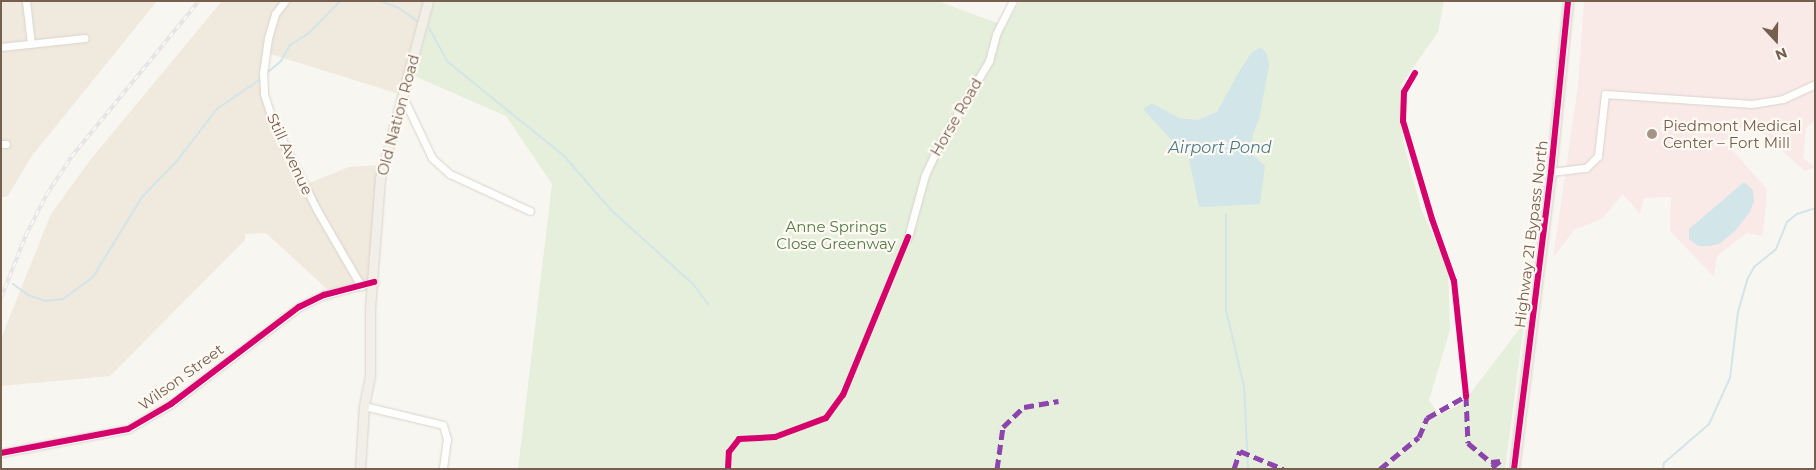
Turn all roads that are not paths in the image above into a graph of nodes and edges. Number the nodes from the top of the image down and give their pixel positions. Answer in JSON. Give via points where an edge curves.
{"nodes":[{"id":1,"x":26,"y":1,"type":"edge"},
{"id":2,"x":285,"y":1,"type":"edge"},
{"id":3,"x":428,"y":1,"type":"edge"},
{"id":4,"x":1013,"y":1,"type":"edge"},
{"id":5,"x":1568,"y":1,"type":"edge"},
{"id":6,"x":85,"y":38,"type":"dead end"},
{"id":7,"x":30,"y":44,"type":"junction"},
{"id":8,"x":1,"y":47,"type":"edge"},
{"id":9,"x":1815,"y":84,"type":"edge"},
{"id":10,"x":402,"y":95,"type":"junction"},
{"id":11,"x":1552,"y":172,"type":"junction"},
{"id":12,"x":530,"y":211,"type":"dead end"},
{"id":13,"x":908,"y":237,"type":"dead end"},
{"id":14,"x":374,"y":282,"type":"junction"},
{"id":15,"x":361,"y":286,"type":"junction"},
{"id":16,"x":364,"y":406,"type":"junction"},
{"id":17,"x":1,"y":453,"type":"edge"},
{"id":18,"x":361,"y":468,"type":"edge"},
{"id":19,"x":442,"y":469,"type":"edge"},
{"id":20,"x":1514,"y":469,"type":"edge"}],
"edges":[{"from":1,"to":7,"type":"street"},
{"from":2,"to":15,"type":"street","name":"Still Avenue","via":[[275,14],[268,38],[263,72],[264,94],[272,119],[317,210]]},
{"from":3,"to":10,"type":"main road","name":"Old Nation Road"},
{"from":4,"to":13,"type":"street","name":"Horse Road","via":[[996,34],[989,61],[938,145],[925,175]]},
{"from":5,"to":11,"type":"main road","name":"Highway 21 Bypass North"},
{"from":6,"to":7,"type":"street"},
{"from":7,"to":8,"type":"street"},
{"from":9,"to":11,"type":"street","via":[[1783,98],[1752,104],[1605,94],[1598,156],[1586,168]]},
{"from":10,"to":12,"type":"street","via":[[432,158],[450,174]]},
{"from":10,"to":14,"type":"main road","name":"Old Nation Road","via":[[380,178]]},
{"from":11,"to":20,"type":"main road","name":"Highway 21 Bypass North"},
{"from":14,"to":15,"type":"street"},
{"from":14,"to":16,"type":"main road","name":"Old Nation Road","via":[[370,376]]},
{"from":15,"to":17,"type":"street","name":"Wilson Street","via":[[324,295],[299,307],[171,404],[128,429]]},
{"from":16,"to":18,"type":"main road","name":"Old Nation Road"},
{"from":16,"to":19,"type":"street","via":[[443,425],[447,439]]}]}
